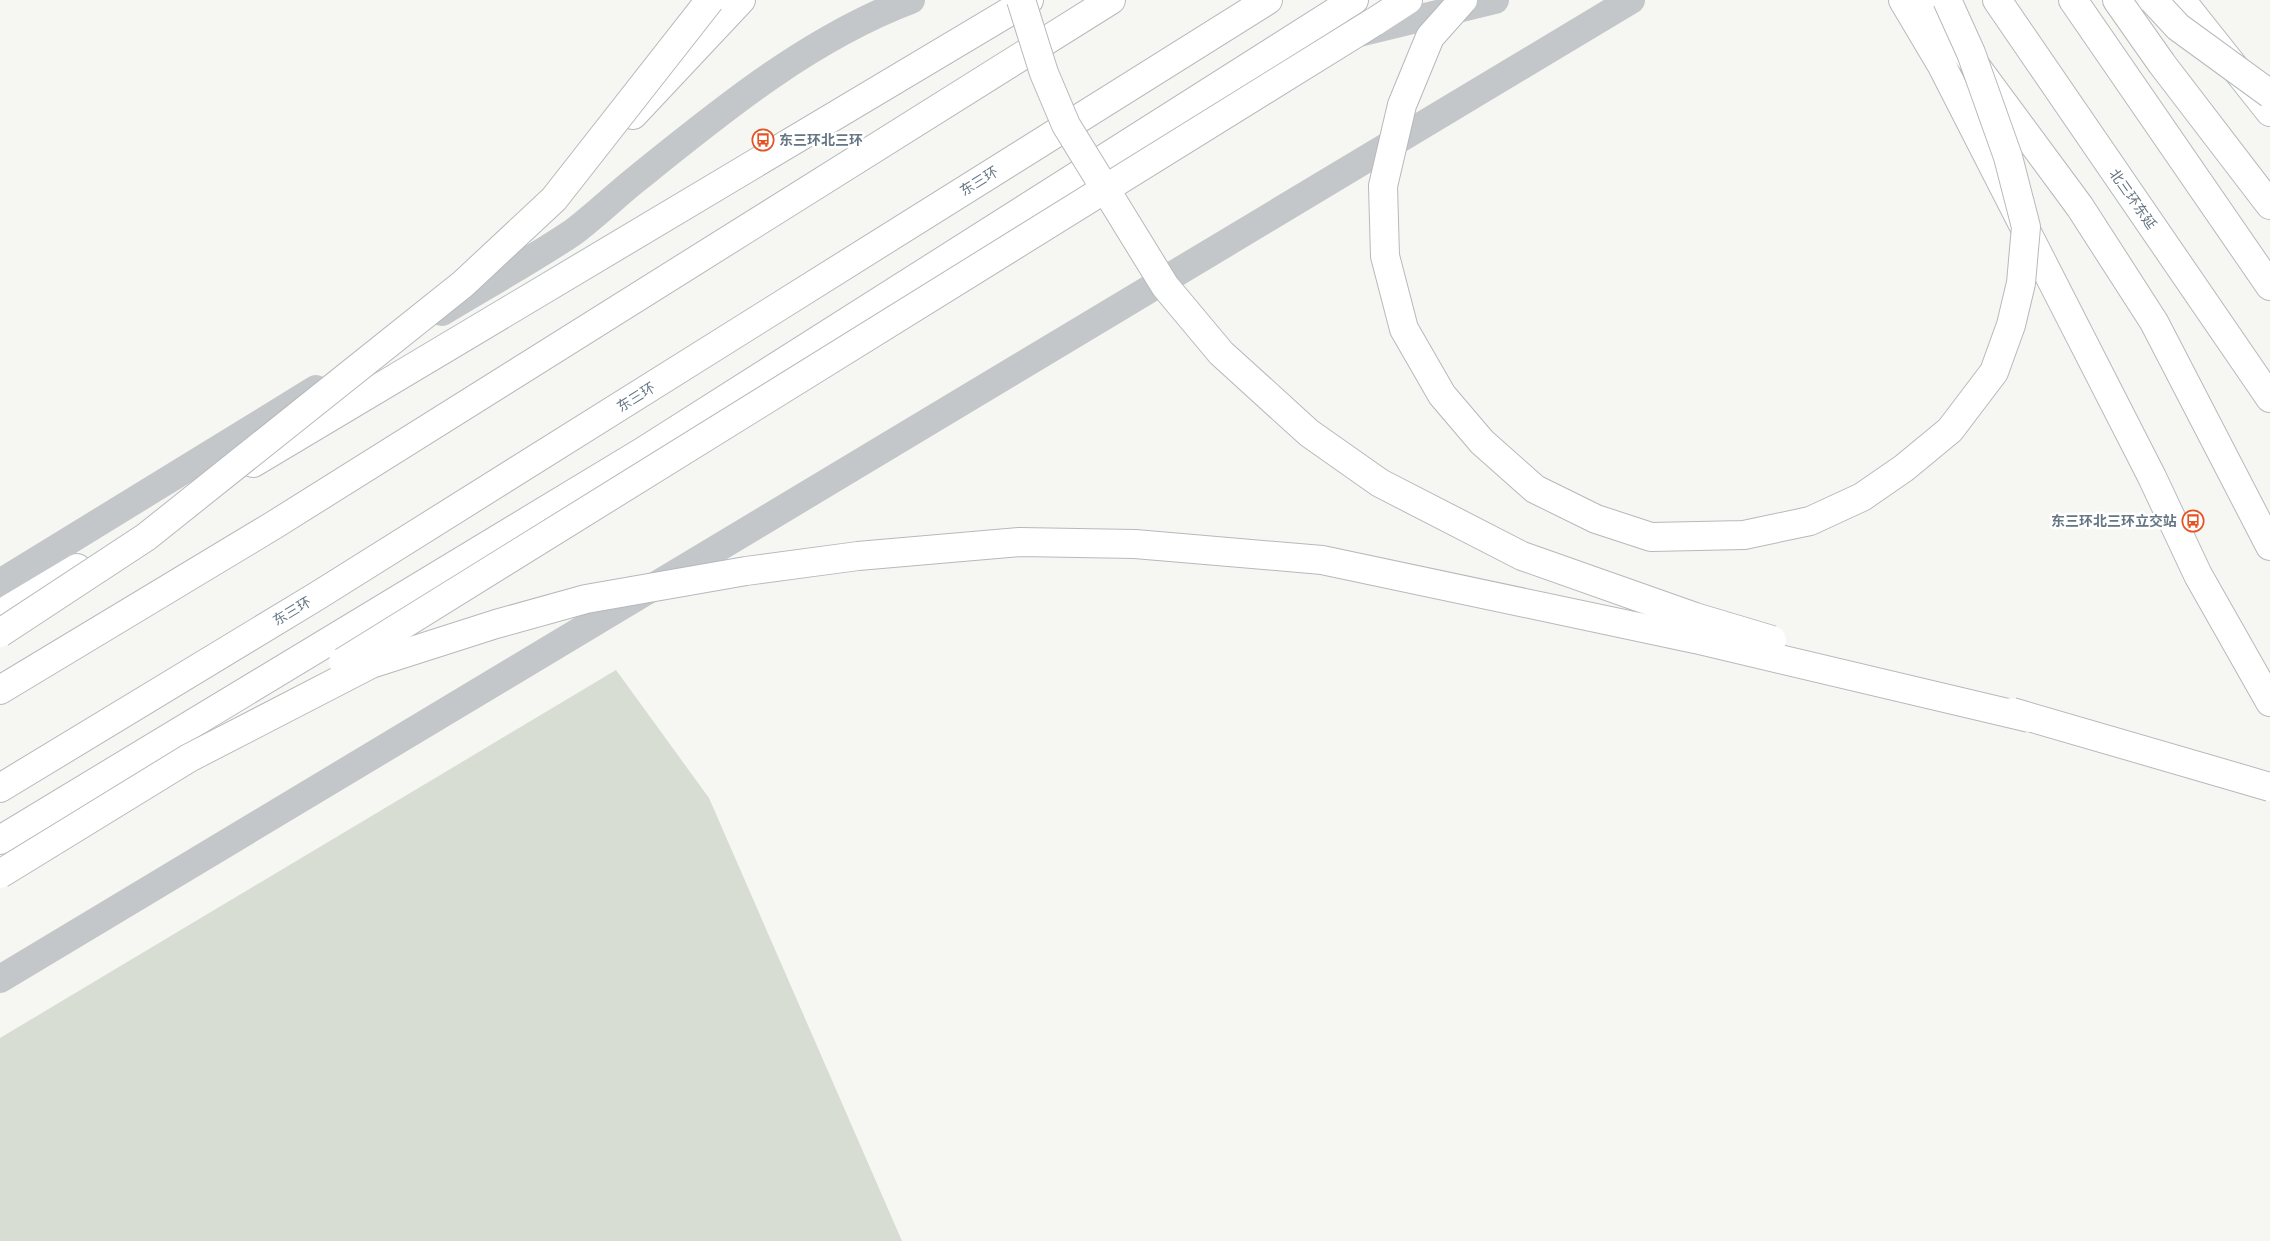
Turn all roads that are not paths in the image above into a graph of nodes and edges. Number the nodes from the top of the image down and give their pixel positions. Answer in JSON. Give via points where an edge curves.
{"nodes":[{"id":1,"x":710,"y":0,"type":"edge"},
{"id":2,"x":742,"y":0,"type":"edge"},
{"id":3,"x":910,"y":0,"type":"edge"},
{"id":4,"x":1020,"y":0,"type":"edge"},
{"id":5,"x":1029,"y":0,"type":"edge"},
{"id":6,"x":1111,"y":0,"type":"edge"},
{"id":7,"x":1268,"y":0,"type":"edge"},
{"id":8,"x":1354,"y":0,"type":"edge"},
{"id":9,"x":1408,"y":0,"type":"edge"},
{"id":10,"x":1464,"y":0,"type":"edge"},
{"id":11,"x":1495,"y":0,"type":"edge"},
{"id":12,"x":1631,"y":0,"type":"edge"},
{"id":13,"x":1903,"y":0,"type":"edge"},
{"id":14,"x":1927,"y":0,"type":"edge"},
{"id":15,"x":1947,"y":0,"type":"edge"},
{"id":16,"x":1996,"y":0,"type":"edge"},
{"id":17,"x":2073,"y":0,"type":"edge"},
{"id":18,"x":2117,"y":0,"type":"edge"},
{"id":19,"x":2153,"y":0,"type":"edge"},
{"id":20,"x":2181,"y":0,"type":"edge"},
{"id":21,"x":1264,"y":56,"type":"junction"},
{"id":22,"x":2270,"y":94,"type":"edge"},
{"id":23,"x":2270,"y":112,"type":"edge"},
{"id":24,"x":554,"y":199,"type":"junction"},
{"id":25,"x":2270,"y":205,"type":"edge"},
{"id":26,"x":2270,"y":286,"type":"edge"},
{"id":27,"x":2270,"y":398,"type":"edge"},
{"id":28,"x":2270,"y":546,"type":"edge"},
{"id":29,"x":0,"y":583,"type":"edge"},
{"id":30,"x":0,"y":614,"type":"edge"},
{"id":31,"x":0,"y":633,"type":"edge"},
{"id":32,"x":0,"y":690,"type":"edge"},
{"id":33,"x":2270,"y":702,"type":"edge"},
{"id":34,"x":2029,"y":718,"type":"junction"},
{"id":35,"x":189,"y":758,"type":"junction"},
{"id":36,"x":2270,"y":787,"type":"edge"},
{"id":37,"x":0,"y":788,"type":"edge"},
{"id":38,"x":0,"y":840,"type":"edge"},
{"id":39,"x":0,"y":874,"type":"edge"},
{"id":40,"x":0,"y":979,"type":"edge"}],
"edges":[{"from":1,"to":24,"type":"main road","bridge":true},
{"from":2,"to":24,"type":"main road","bridge":true},
{"from":3,"to":29,"type":"street","via":[[883,10],[834,36],[764,82],[717,115],[572,232]]},
{"from":4,"to":34,"type":"main road","bridge":true,"via":[[1044,73],[1066,125],[1165,286],[1221,353],[1309,433],[1380,483],[1522,556],[1695,617]]},
{"from":5,"to":30,"type":"main road"},
{"from":6,"to":32,"type":"main road","via":[[274,525]]},
{"from":7,"to":37,"type":"main road","name":"东三环","via":[[317,596]]},
{"from":8,"to":21,"type":"main road"},
{"from":9,"to":35,"type":"main road","bridge":true},
{"from":10,"to":15,"type":"main road","bridge":true,"via":[[1430,36],[1402,105],[1383,186],[1386,256],[1404,329],[1442,395],[1482,442],[1535,489],[1596,519],[1651,537],[1744,535],[1810,521],[1862,497],[1950,430],[1994,372],[2022,284],[2026,227],[2008,157]]},
{"from":11,"to":21,"type":"street"},
{"from":12,"to":40,"type":"street"},
{"from":13,"to":33,"type":"main road","via":[[1941,64],[2198,575]]},
{"from":14,"to":28,"type":"main road","via":[[2080,207],[2154,322]]},
{"from":16,"to":27,"type":"main road","name":"北三环东延"},
{"from":17,"to":26,"type":"main road"},
{"from":18,"to":25,"type":"main road"},
{"from":19,"to":22,"type":"main road","bridge":true,"via":[[2178,26]]},
{"from":20,"to":23,"type":"main road"},
{"from":21,"to":38,"type":"main road","via":[[642,452]]},
{"from":24,"to":31,"type":"main road","bridge":true,"via":[[463,284],[146,537]]},
{"from":34,"to":35,"type":"main road","bridge":true,"via":[[1695,639],[1322,560],[1135,544],[1020,542],[858,556],[746,571],[586,599],[371,664]]},
{"from":34,"to":36,"type":"main road","bridge":true},
{"from":35,"to":39,"type":"main road","bridge":true}]}
